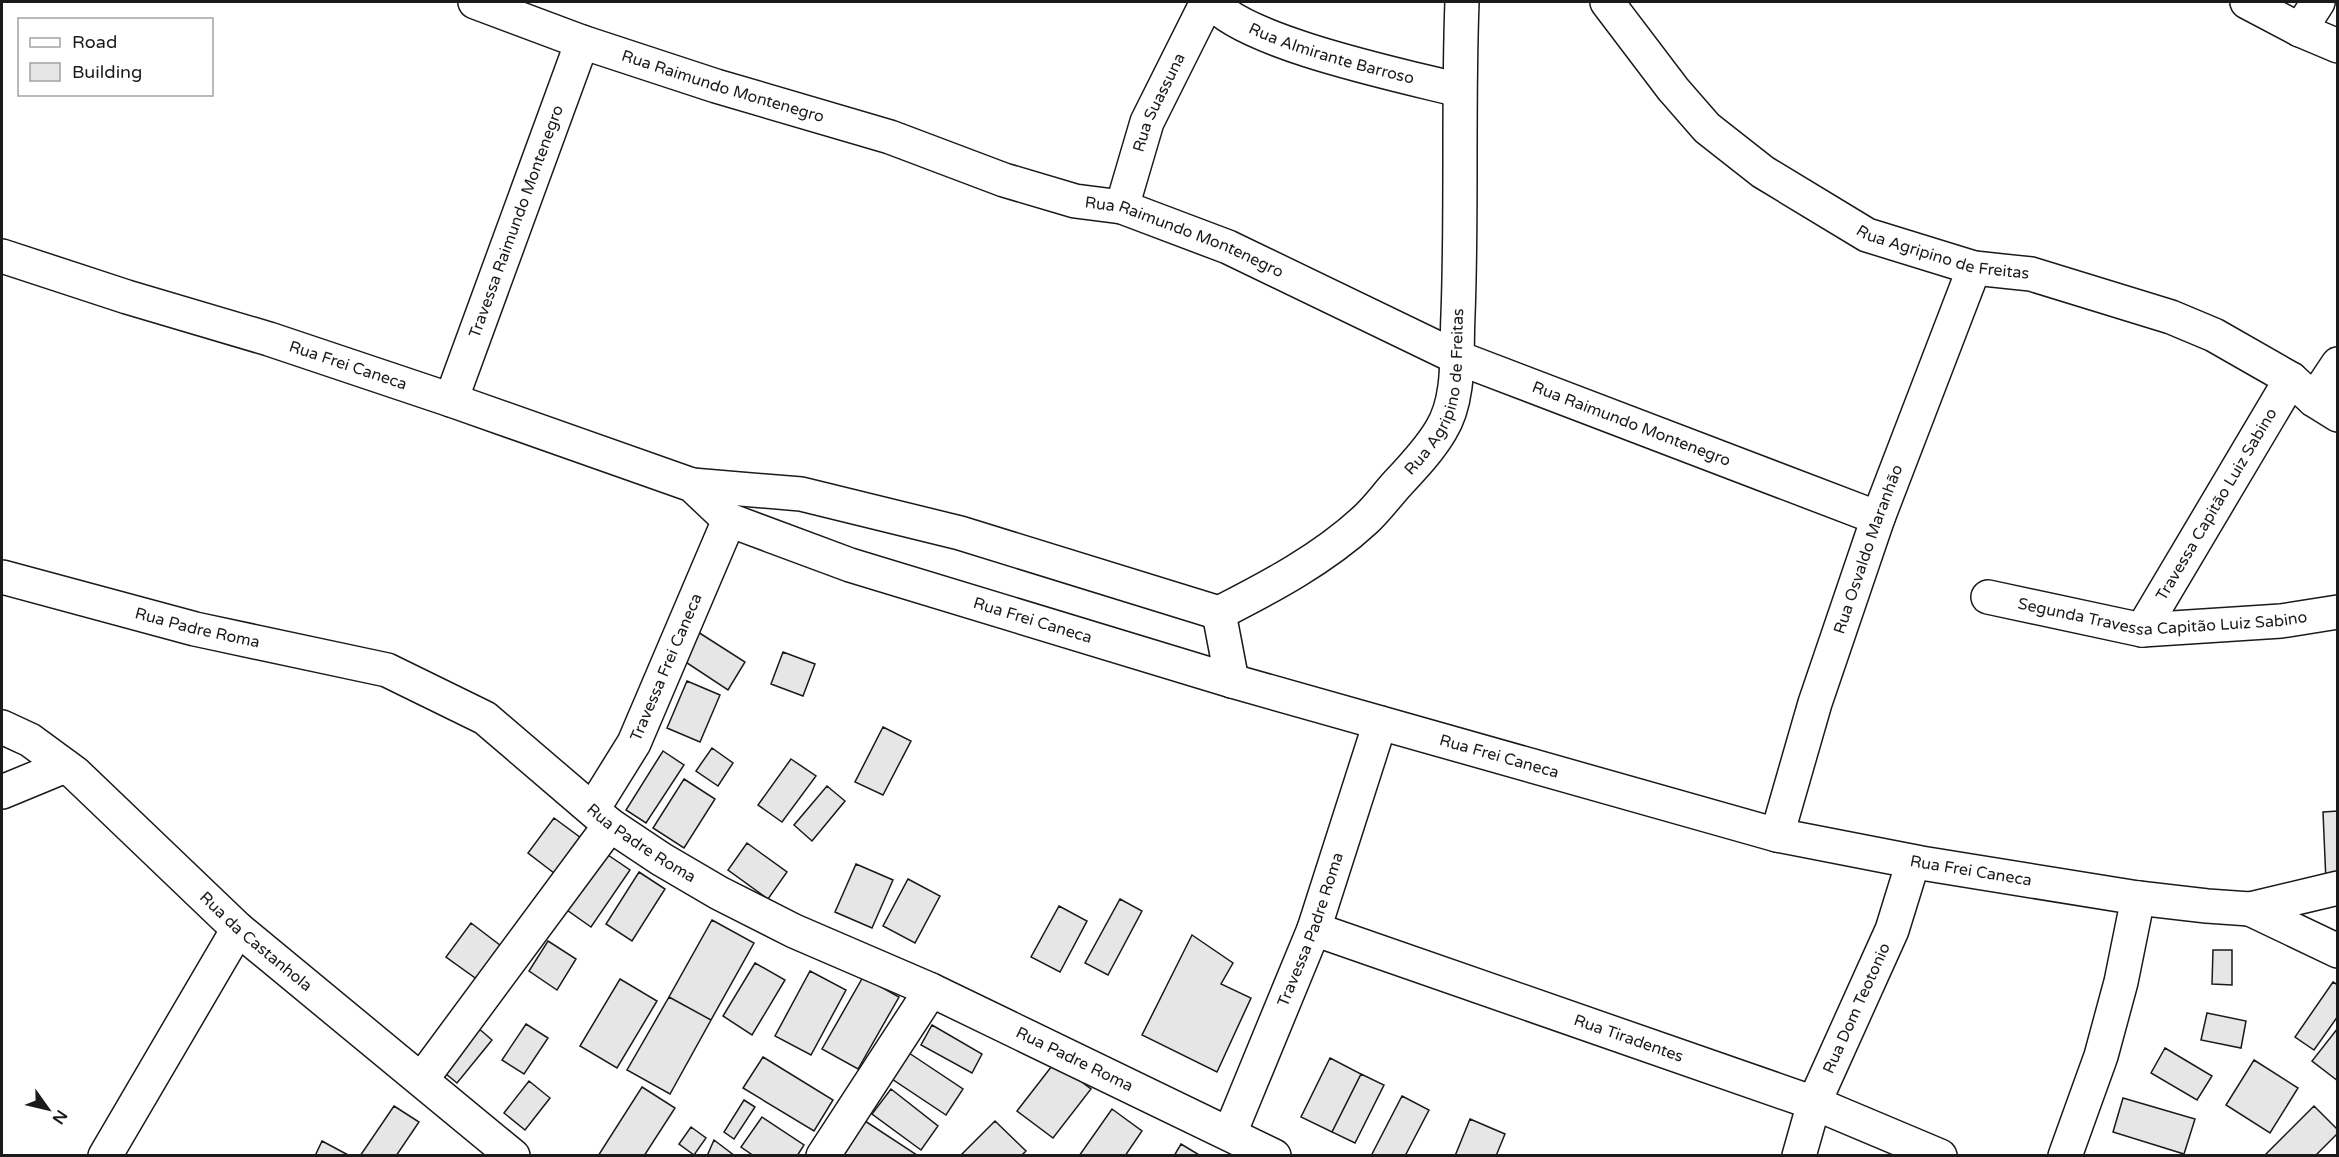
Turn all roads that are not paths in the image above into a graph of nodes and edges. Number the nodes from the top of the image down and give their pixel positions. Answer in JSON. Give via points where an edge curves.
{"nodes":[{"id":1,"x":475,"y":2,"type":"edge"},
{"id":2,"x":1207,"y":2,"type":"edge"},
{"id":3,"x":1212,"y":2,"type":"edge"},
{"id":4,"x":1461,"y":2,"type":"edge"},
{"id":5,"x":1606,"y":2,"type":"edge"},
{"id":6,"x":2247,"y":2,"type":"edge"},
{"id":7,"x":2318,"y":2,"type":"edge"},
{"id":8,"x":2300,"y":30,"type":"junction"},
{"id":9,"x":582,"y":42,"type":"junction"},
{"id":10,"x":2337,"y":46,"type":"edge"},
{"id":11,"x":1459,"y":90,"type":"junction"},
{"id":12,"x":1122,"y":207,"type":"junction"},
{"id":13,"x":2,"y":256,"type":"edge"},
{"id":14,"x":1974,"y":268,"type":"junction"},
{"id":15,"x":1456,"y":357,"type":"junction"},
{"id":16,"x":2337,"y":364,"type":"edge"},
{"id":17,"x":2314,"y":398,"type":"edge"},
{"id":18,"x":451,"y":400,"type":"junction"},
{"id":19,"x":692,"y":485,"type":"junction"},
{"id":20,"x":1878,"y":518,"type":"junction"},
{"id":21,"x":729,"y":520,"type":"junction"},
{"id":22,"x":2,"y":577,"type":"edge"},
{"id":23,"x":1988,"y":597,"type":"dead end"},
{"id":24,"x":2337,"y":612,"type":"edge"},
{"id":25,"x":1220,"y":613,"type":"junction"},
{"id":26,"x":2142,"y":630,"type":"junction"},
{"id":27,"x":1232,"y":681,"type":"junction"},
{"id":28,"x":1380,"y":723,"type":"junction"},
{"id":29,"x":2,"y":727,"type":"edge"},
{"id":30,"x":65,"y":766,"type":"junction"},
{"id":31,"x":2,"y":792,"type":"edge"},
{"id":32,"x":601,"y":817,"type":"junction"},
{"id":33,"x":1777,"y":835,"type":"junction"},
{"id":34,"x":1913,"y":862,"type":"junction"},
{"id":35,"x":2337,"y":888,"type":"edge"},
{"id":36,"x":2138,"y":898,"type":"junction"},
{"id":37,"x":2250,"y":909,"type":"junction"},
{"id":38,"x":1314,"y":928,"type":"junction"},
{"id":39,"x":238,"y":929,"type":"junction"},
{"id":40,"x":2337,"y":951,"type":"edge"},
{"id":41,"x":931,"y":990,"type":"junction"},
{"id":42,"x":422,"y":1079,"type":"junction"},
{"id":43,"x":1814,"y":1103,"type":"junction"},
{"id":44,"x":1230,"y":1133,"type":"junction"},
{"id":45,"x":105,"y":1155,"type":"edge"},
{"id":46,"x":513,"y":1155,"type":"edge"},
{"id":47,"x":823,"y":1155,"type":"edge"},
{"id":48,"x":1274,"y":1155,"type":"edge"},
{"id":49,"x":1799,"y":1155,"type":"edge"},
{"id":50,"x":1940,"y":1155,"type":"edge"},
{"id":51,"x":2065,"y":1155,"type":"edge"}],
"edges":[{"from":1,"to":9,"type":"street","name":"Rua Raimundo Montenegro"},
{"from":2,"to":12,"type":"street","name":"Rua Suassuna","via":[[1147,122]]},
{"from":3,"to":11,"type":"street","name":"Rua Almirante Barroso","via":[[1245,26],[1313,51]]},
{"from":4,"to":11,"type":"street","name":"Rua Agripino de Freitas"},
{"from":5,"to":14,"type":"street","name":"Rua Agripino de Freitas","via":[[1707,128],[1763,172],[1867,235]]},
{"from":6,"to":8,"type":"street"},
{"from":7,"to":8,"type":"street"},
{"from":8,"to":10,"type":"street"},
{"from":9,"to":12,"type":"street","name":"Rua Raimundo Montenegro","via":[[890,137],[1004,180],[1075,201]]},
{"from":9,"to":18,"type":"street","name":"Travessa Raimundo Montenegro"},
{"from":11,"to":15,"type":"street","name":"Rua Agripino de Freitas","via":[[1461,226]]},
{"from":12,"to":15,"type":"street","name":"Rua Raimundo Montenegro","via":[[1228,247]]},
{"from":13,"to":18,"type":"street","name":"Rua Frei Caneca"},
{"from":14,"to":17,"type":"street","name":"Rua Agripino de Freitas","via":[[2031,274],[2171,317],[2214,335]]},
{"from":14,"to":20,"type":"street","name":"Rua Osvaldo Maranhão"},
{"from":15,"to":20,"type":"street","name":"Rua Raimundo Montenegro"},
{"from":15,"to":25,"type":"street","name":"Rua Agripino de Freitas","via":[[1453,395],[1441,430],[1414,466],[1364,520],[1311,561]]},
{"from":16,"to":17,"type":"street","name":"Travessa Capitão Luiz Sabino"},
{"from":17,"to":26,"type":"street","name":"Travessa Capitão Luiz Sabino"},
{"from":18,"to":19,"type":"street","name":"Rua Frei Caneca"},
{"from":19,"to":21,"type":"street","name":"Rua Frei Caneca"},
{"from":19,"to":25,"type":"street","name":"Rua Frei Caneca","via":[[801,494],[960,533]]},
{"from":20,"to":33,"type":"street","name":"Rua Osvaldo Maranhão","via":[[1815,703]]},
{"from":21,"to":27,"type":"street","name":"Rua Frei Caneca","via":[[850,565]]},
{"from":21,"to":32,"type":"street","name":"Travessa Frei Caneca"},
{"from":22,"to":32,"type":"street","name":"Rua Padre Roma","via":[[195,629],[387,670],[484,718]]},
{"from":23,"to":26,"type":"street","name":"Segunda Travessa Capitão Luiz Sabino"},
{"from":24,"to":26,"type":"street","name":"Segunda Travessa Capitão Luiz Sabino","via":[[2281,621]]},
{"from":25,"to":27,"type":"street"},
{"from":27,"to":28,"type":"street","name":"Rua Frei Caneca"},
{"from":28,"to":33,"type":"street","name":"Rua Frei Caneca"},
{"from":28,"to":38,"type":"street","name":"Travessa Padre Roma"},
{"from":29,"to":30,"type":"street","name":"Rua da Castanhola","via":[[30,740]]},
{"from":30,"to":31,"type":"street"},
{"from":30,"to":39,"type":"street","name":"Rua da Castanhola"},
{"from":32,"to":41,"type":"street","name":"Rua Padre Roma","via":[[661,860],[728,898]]},
{"from":32,"to":42,"type":"street","name":"Travessa Frei Caneca"},
{"from":33,"to":34,"type":"street","name":"Rua Frei Caneca"},
{"from":34,"to":36,"type":"street","name":"Rua Frei Caneca"},
{"from":34,"to":43,"type":"street","name":"Rua Dom Teotonio","via":[[1892,930]]},
{"from":35,"to":37,"type":"street","name":"Rua Frei Caneca"},
{"from":36,"to":37,"type":"street","name":"Rua Frei Caneca"},
{"from":36,"to":51,"type":"street","via":[[2101,1056]]},
{"from":37,"to":40,"type":"street"},
{"from":38,"to":43,"type":"street","name":"Rua Tiradentes"},
{"from":38,"to":44,"type":"street","name":"Travessa Padre Roma"},
{"from":39,"to":42,"type":"street","name":"Rua da Castanhola"},
{"from":39,"to":45,"type":"street"},
{"from":41,"to":44,"type":"street","name":"Rua Padre Roma"},
{"from":41,"to":47,"type":"street"},
{"from":42,"to":46,"type":"street","name":"Rua da Castanhola"},
{"from":43,"to":49,"type":"street","name":"Rua Dom Teotonio"},
{"from":43,"to":50,"type":"street","name":"Rua Tiradentes"},
{"from":44,"to":48,"type":"street","name":"Rua Padre Roma"}]}
